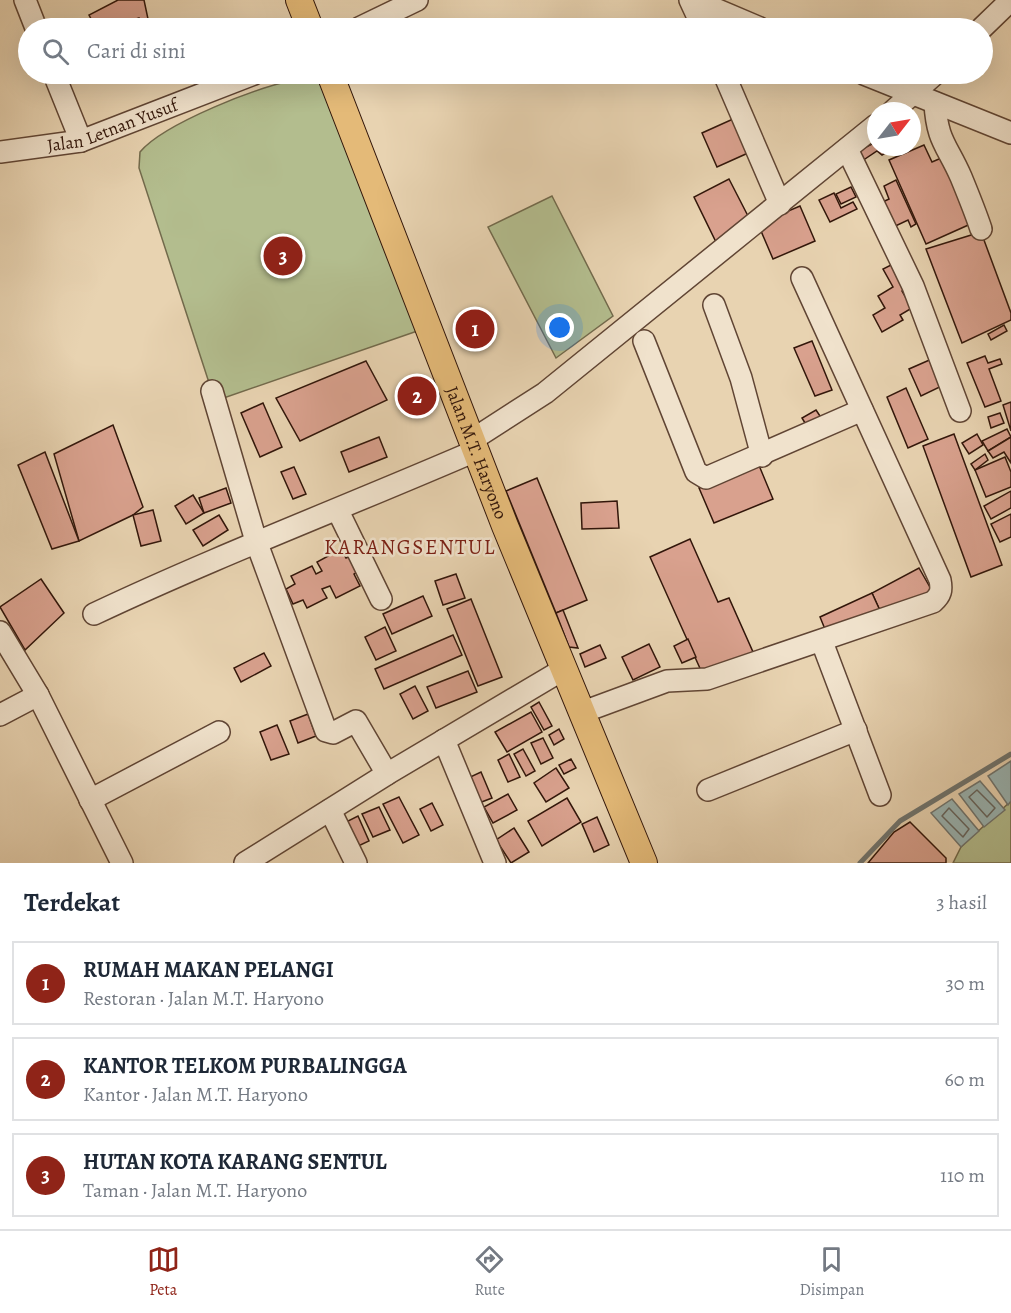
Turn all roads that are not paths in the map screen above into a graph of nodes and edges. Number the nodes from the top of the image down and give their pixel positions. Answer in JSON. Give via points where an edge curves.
{"nodes":[{"id":1,"x":25,"y":0,"type":"edge"},
{"id":2,"x":299,"y":0,"type":"edge"},
{"id":3,"x":417,"y":0,"type":"edge"},
{"id":4,"x":692,"y":0,"type":"edge"},
{"id":5,"x":1011,"y":0,"type":"edge"},
{"id":6,"x":32,"y":18,"type":"edge"},
{"id":7,"x":306,"y":18,"type":"edge"},
{"id":8,"x":380,"y":18,"type":"edge"},
{"id":9,"x":699,"y":18,"type":"edge"},
{"id":10,"x":736,"y":18,"type":"edge"},
{"id":11,"x":992,"y":18,"type":"edge"},
{"id":12,"x":58,"y":84,"type":"edge"},
{"id":13,"x":228,"y":84,"type":"edge"},
{"id":14,"x":334,"y":84,"type":"edge"},
{"id":15,"x":728,"y":84,"type":"edge"},
{"id":16,"x":888,"y":84,"type":"edge"},
{"id":17,"x":924,"y":84,"type":"edge"},
{"id":18,"x":913,"y":94,"type":"junction"},
{"id":19,"x":904,"y":102,"type":"edge"},
{"id":20,"x":935,"y":103,"type":"junction"},
{"id":21,"x":867,"y":132,"type":"edge"},
{"id":22,"x":1011,"y":133,"type":"edge"},
{"id":23,"x":81,"y":141,"type":"junction"},
{"id":24,"x":847,"y":149,"type":"junction"},
{"id":25,"x":0,"y":152,"type":"edge"},
{"id":26,"x":780,"y":204,"type":"junction"},
{"id":27,"x":981,"y":229,"type":"dead end"},
{"id":28,"x":802,"y":278,"type":"dead end"},
{"id":29,"x":714,"y":304,"type":"dead end"},
{"id":30,"x":644,"y":341,"type":"dead end"},
{"id":31,"x":212,"y":391,"type":"dead end"},
{"id":32,"x":862,"y":410,"type":"junction"},
{"id":33,"x":960,"y":411,"type":"dead end"},
{"id":34,"x":474,"y":446,"type":"junction"},
{"id":35,"x":762,"y":456,"type":"junction"},
{"id":36,"x":338,"y":511,"type":"junction"},
{"id":37,"x":256,"y":541,"type":"junction"},
{"id":38,"x":381,"y":599,"type":"dead end"},
{"id":39,"x":94,"y":615,"type":"dead end"},
{"id":40,"x":0,"y":632,"type":"edge"},
{"id":41,"x":822,"y":642,"type":"junction"},
{"id":42,"x":564,"y":669,"type":"junction"},
{"id":43,"x":38,"y":695,"type":"junction"},
{"id":44,"x":583,"y":712,"type":"junction"},
{"id":45,"x":0,"y":715,"type":"edge"},
{"id":46,"x":856,"y":730,"type":"junction"},
{"id":47,"x":219,"y":732,"type":"dead end"},
{"id":48,"x":444,"y":740,"type":"junction"},
{"id":49,"x":387,"y":774,"type":"junction"},
{"id":50,"x":708,"y":790,"type":"dead end"},
{"id":51,"x":880,"y":795,"type":"dead end"},
{"id":52,"x":90,"y":800,"type":"junction"},
{"id":53,"x":330,"y":810,"type":"junction"},
{"id":54,"x":122,"y":863,"type":"edge"},
{"id":55,"x":245,"y":863,"type":"edge"},
{"id":56,"x":356,"y":863,"type":"edge"},
{"id":57,"x":495,"y":863,"type":"edge"},
{"id":58,"x":644,"y":863,"type":"edge"}],
"edges":[{"from":1,"to":6,"type":"street"},
{"from":2,"to":7,"type":"main road"},
{"from":3,"to":8,"type":"street"},
{"from":4,"to":9,"type":"street"},
{"from":4,"to":10,"type":"street"},
{"from":5,"to":11,"type":"street"},
{"from":12,"to":23,"type":"street"},
{"from":13,"to":23,"type":"street","name":"Jalan Letnan Yusuf"},
{"from":14,"to":34,"type":"main road","name":"Jalan M.T. Haryono"},
{"from":15,"to":26,"type":"street"},
{"from":16,"to":18,"type":"street"},
{"from":17,"to":18,"type":"street"},
{"from":18,"to":19,"type":"street"},
{"from":18,"to":20,"type":"street"},
{"from":20,"to":22,"type":"street"},
{"from":20,"to":27,"type":"street","via":[[936,127]]},
{"from":21,"to":24,"type":"street"},
{"from":23,"to":25,"type":"street","name":"Jalan Letnan Yusuf"},
{"from":24,"to":26,"type":"street"},
{"from":24,"to":33,"type":"street","via":[[913,285]]},
{"from":26,"to":34,"type":"street"},
{"from":28,"to":32,"type":"street"},
{"from":29,"to":35,"type":"street","via":[[741,378]]},
{"from":30,"to":35,"type":"street","via":[[699,475],[706,478]]},
{"from":31,"to":37,"type":"street"},
{"from":32,"to":35,"type":"street"},
{"from":32,"to":41,"type":"street","via":[[942,590],[933,602]]},
{"from":34,"to":36,"type":"street"},
{"from":34,"to":42,"type":"main road","name":"Jalan M.T. Haryono"},
{"from":36,"to":37,"type":"street"},
{"from":36,"to":38,"type":"street"},
{"from":37,"to":39,"type":"street"},
{"from":37,"to":49,"type":"street","via":[[326,730],[333,733],[356,721]]},
{"from":40,"to":43,"type":"street"},
{"from":41,"to":44,"type":"street","via":[[707,679],[667,681]]},
{"from":41,"to":46,"type":"street"},
{"from":42,"to":44,"type":"main road","name":"Jalan M.T. Haryono"},
{"from":42,"to":48,"type":"street"},
{"from":43,"to":45,"type":"street"},
{"from":43,"to":52,"type":"street"},
{"from":44,"to":58,"type":"main road","name":"Jalan M.T. Haryono"},
{"from":46,"to":50,"type":"street"},
{"from":46,"to":51,"type":"street"},
{"from":47,"to":52,"type":"street"},
{"from":48,"to":49,"type":"street"},
{"from":48,"to":57,"type":"street"},
{"from":49,"to":53,"type":"street"},
{"from":52,"to":54,"type":"street"},
{"from":53,"to":55,"type":"street"},
{"from":53,"to":56,"type":"street"}]}
